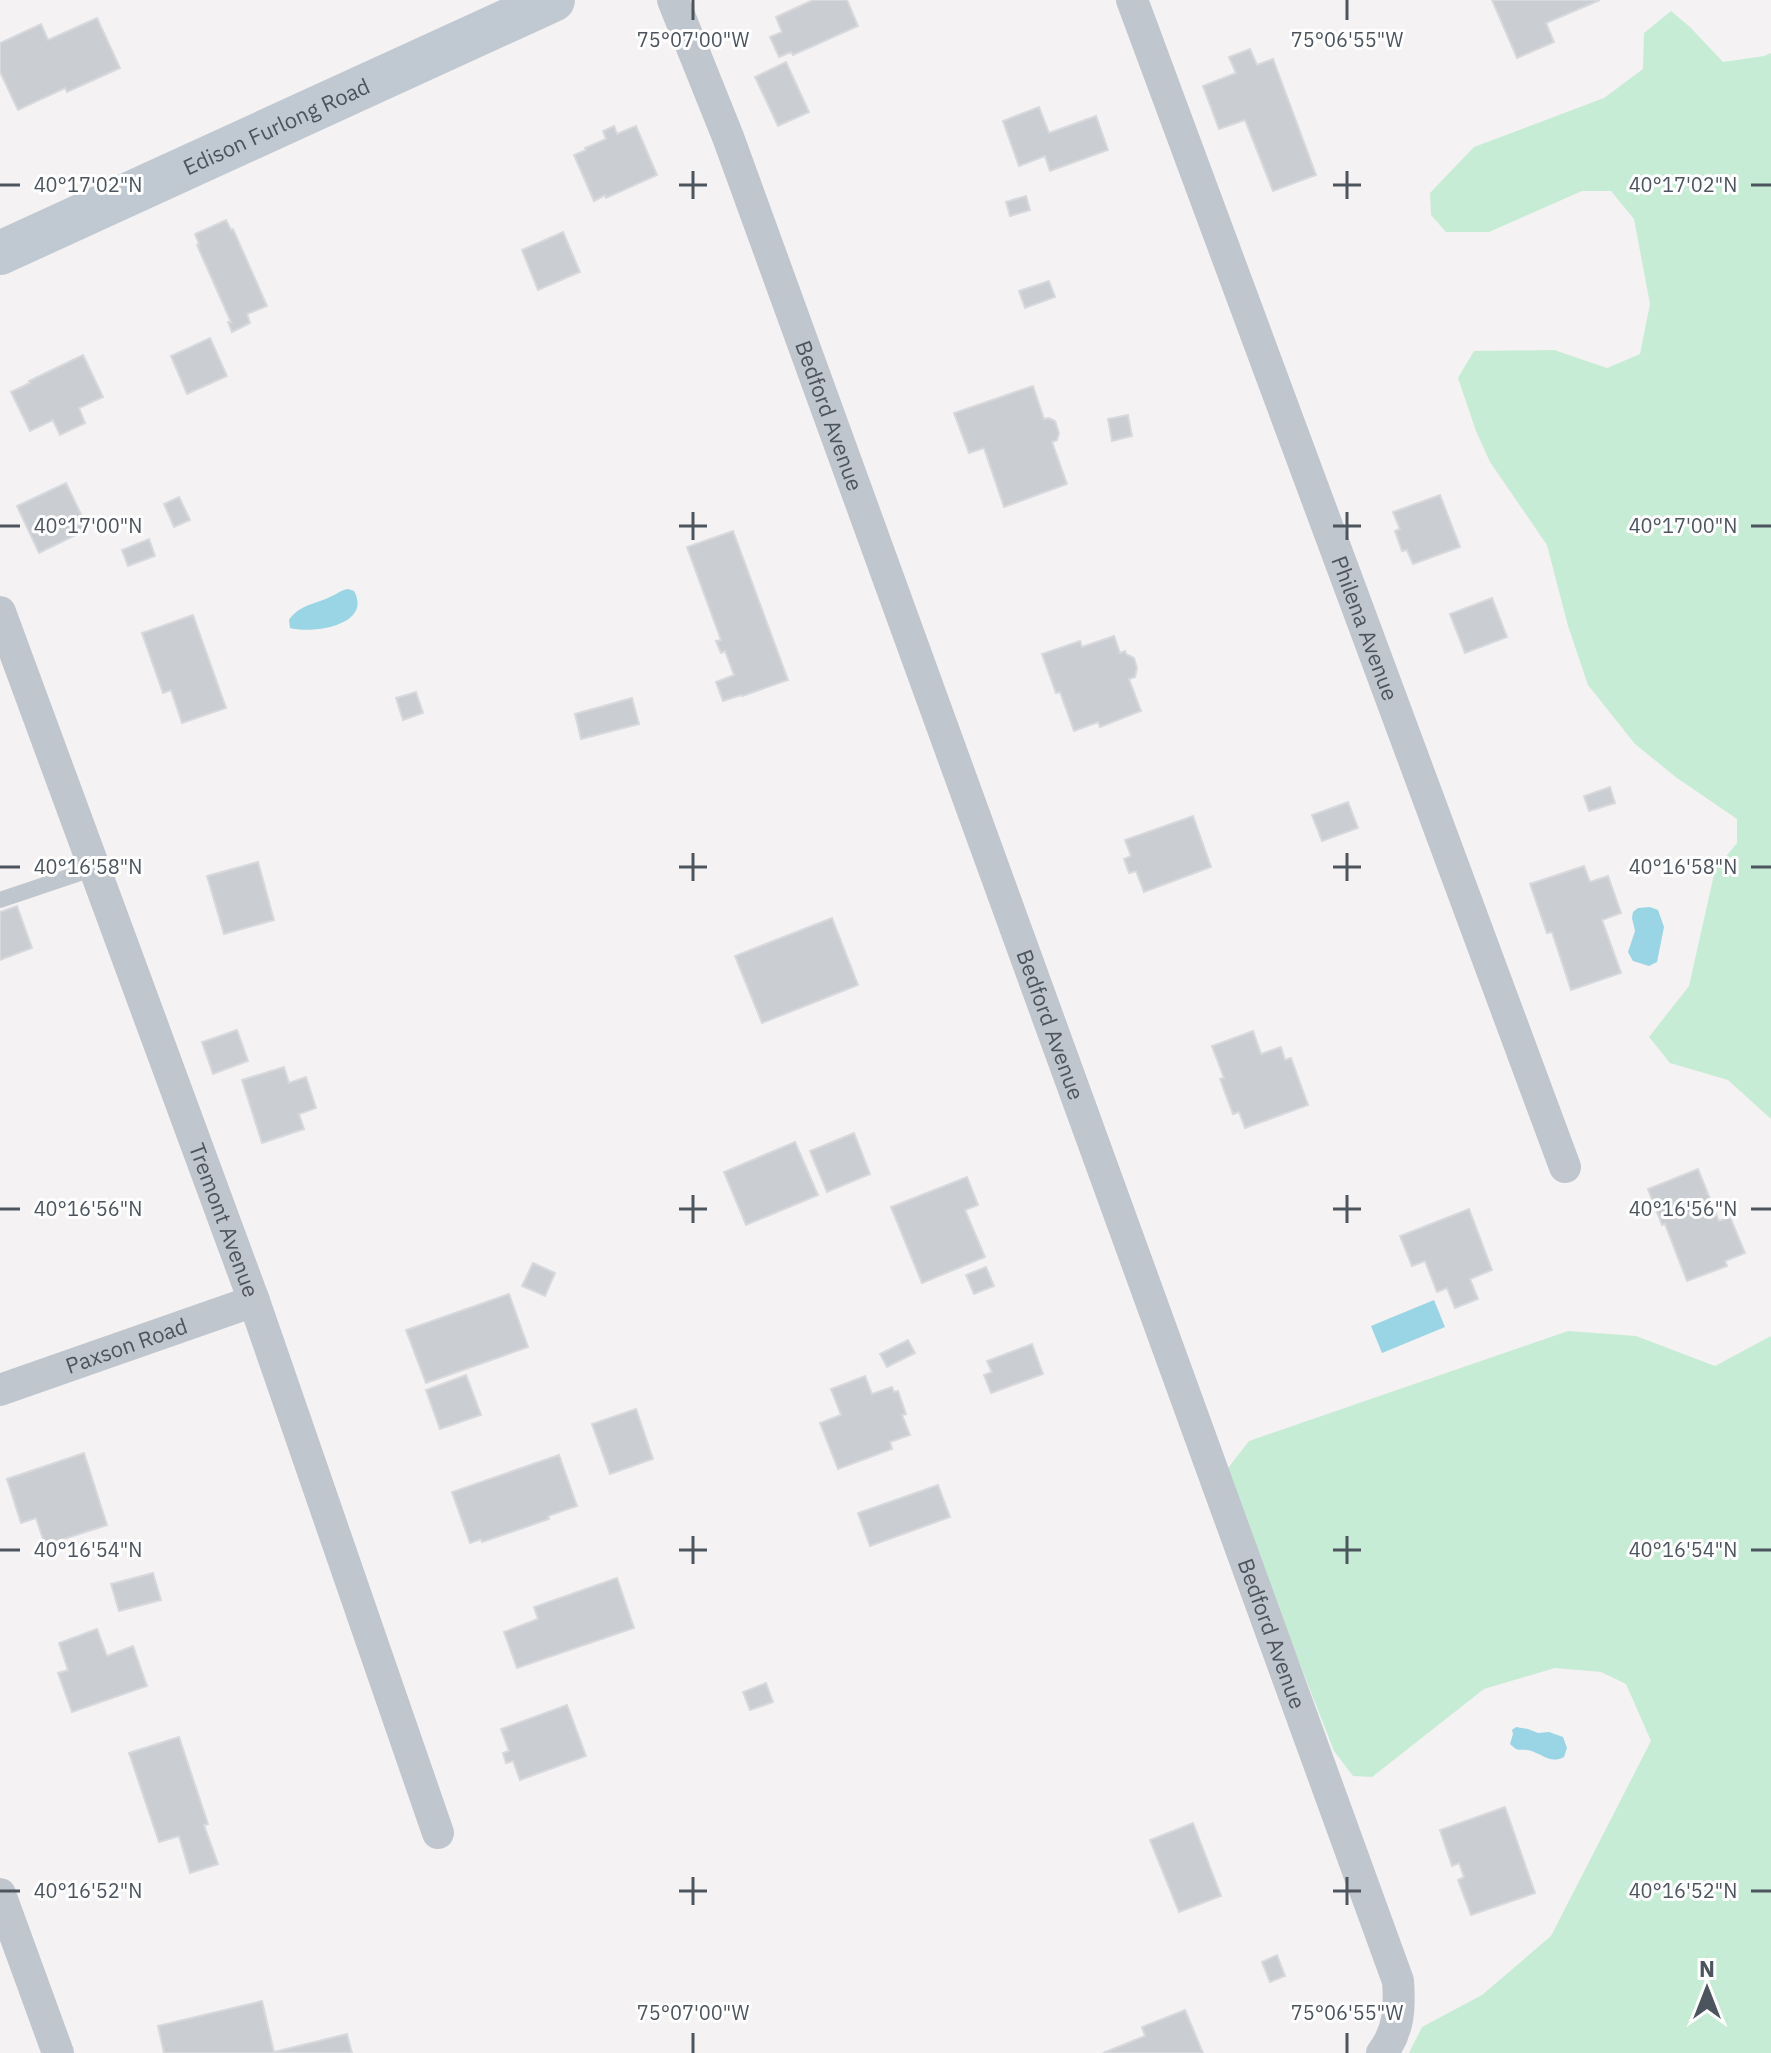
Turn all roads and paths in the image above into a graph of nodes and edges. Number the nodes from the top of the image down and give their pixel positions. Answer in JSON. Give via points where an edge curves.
{"nodes":[{"id":1,"x":553,"y":0,"type":"edge"},
{"id":2,"x":673,"y":0,"type":"edge"},
{"id":3,"x":1132,"y":0,"type":"edge"},
{"id":4,"x":0,"y":253,"type":"edge"},
{"id":5,"x":0,"y":612,"type":"edge"},
{"id":6,"x":95,"y":868,"type":"junction"},
{"id":7,"x":0,"y":900,"type":"edge"},
{"id":8,"x":1565,"y":1167,"type":"dead end"},
{"id":9,"x":254,"y":1301,"type":"junction"},
{"id":10,"x":0,"y":1390,"type":"edge"},
{"id":11,"x":438,"y":1833,"type":"dead end"},
{"id":12,"x":0,"y":1894,"type":"edge"},
{"id":13,"x":58,"y":2053,"type":"edge"},
{"id":14,"x":1382,"y":2053,"type":"edge"}],
"edges":[{"from":1,"to":4,"type":"main road","name":"Edison Furlong Road"},
{"from":2,"to":14,"type":"street","name":"Bedford Avenue","via":[[728,137],[1398,1981],[1397,2027]]},
{"from":3,"to":8,"type":"street","name":"Philena Avenue"},
{"from":5,"to":6,"type":"street","name":"Tremont Avenue"},
{"from":6,"to":7,"type":"lane"},
{"from":6,"to":9,"type":"street","name":"Tremont Avenue"},
{"from":9,"to":10,"type":"street","name":"Paxson Road"},
{"from":9,"to":11,"type":"street","name":"Tremont Avenue"},
{"from":12,"to":13,"type":"street"}]}
